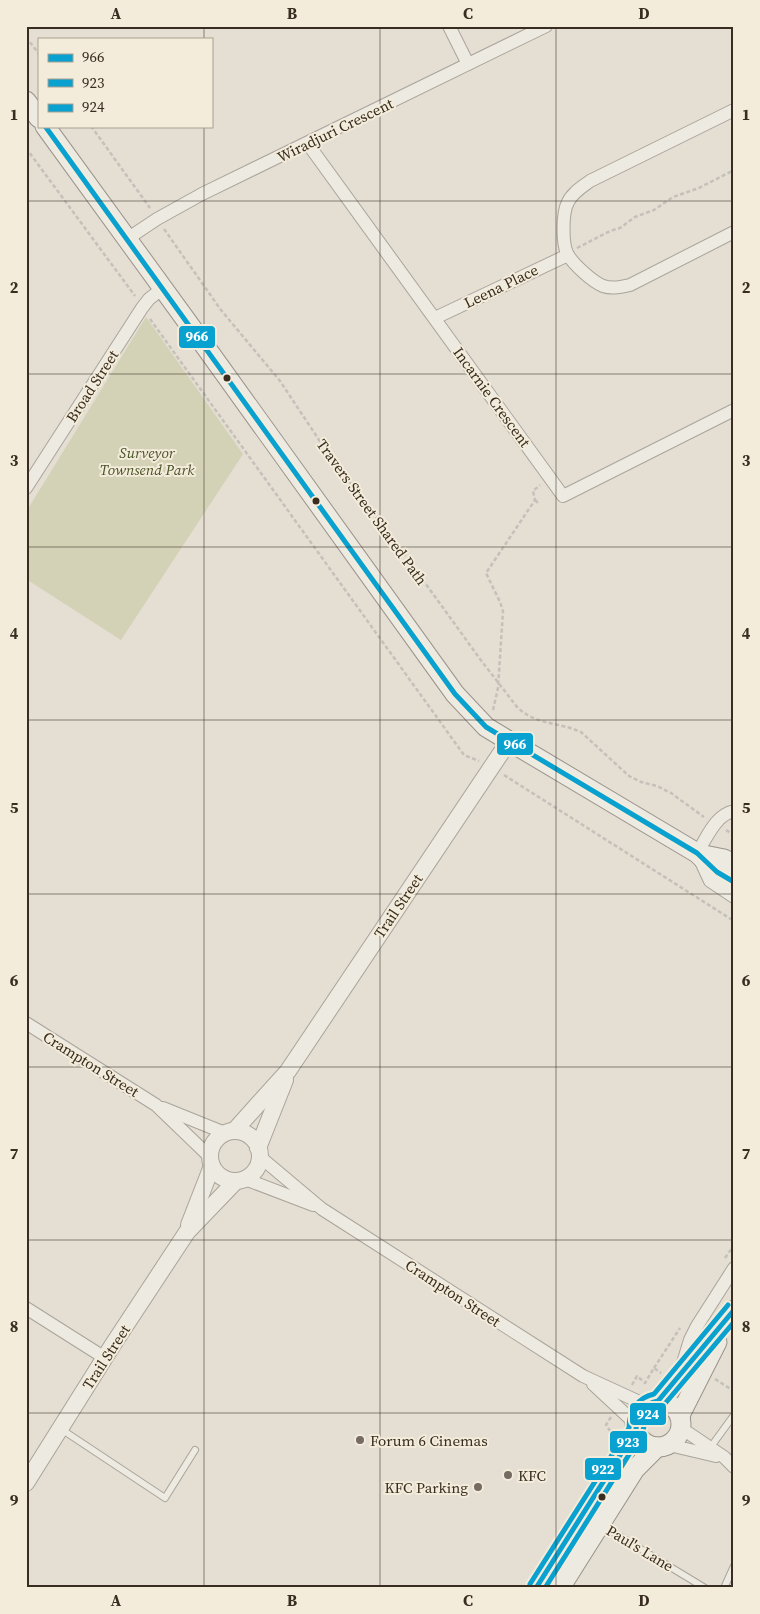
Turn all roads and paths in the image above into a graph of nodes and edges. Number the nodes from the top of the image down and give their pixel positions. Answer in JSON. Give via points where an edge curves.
{"nodes":[{"id":1,"x":449,"y":26,"type":"edge"},
{"id":2,"x":546,"y":26,"type":"edge"},
{"id":3,"x":26,"y":37,"type":"edge"},
{"id":4,"x":38,"y":53,"type":"edge"},
{"id":5,"x":468,"y":64,"type":"junction"},
{"id":6,"x":26,"y":100,"type":"edge"},
{"id":7,"x":734,"y":110,"type":"edge"},
{"id":8,"x":38,"y":117,"type":"edge"},
{"id":9,"x":46,"y":128,"type":"edge"},
{"id":10,"x":92,"y":128,"type":"edge"},
{"id":11,"x":308,"y":144,"type":"junction"},
{"id":12,"x":26,"y":148,"type":"edge"},
{"id":13,"x":734,"y":170,"type":"edge"},
{"id":14,"x":157,"y":219,"type":"junction"},
{"id":15,"x":734,"y":232,"type":"edge"},
{"id":16,"x":127,"y":239,"type":"junction"},
{"id":17,"x":568,"y":254,"type":"junction"},
{"id":18,"x":163,"y":288,"type":"junction"},
{"id":19,"x":137,"y":299,"type":"dead end"},
{"id":20,"x":435,"y":318,"type":"junction"},
{"id":21,"x":734,"y":410,"type":"edge"},
{"id":22,"x":550,"y":478,"type":"junction"},
{"id":23,"x":26,"y":488,"type":"edge"},
{"id":24,"x":535,"y":500,"type":"junction"},
{"id":25,"x":540,"y":504,"type":"dead end"},
{"id":26,"x":498,"y":682,"type":"junction"},
{"id":27,"x":486,"y":726,"type":"junction"},
{"id":28,"x":509,"y":742,"type":"junction"},
{"id":29,"x":734,"y":811,"type":"edge"},
{"id":30,"x":716,"y":823,"type":"junction"},
{"id":31,"x":697,"y":854,"type":"junction"},
{"id":32,"x":734,"y":865,"type":"edge"},
{"id":33,"x":734,"y":882,"type":"edge"},
{"id":34,"x":734,"y":897,"type":"edge"},
{"id":35,"x":26,"y":1023,"type":"edge"},
{"id":36,"x":288,"y":1071,"type":"junction"},
{"id":37,"x":156,"y":1105,"type":"junction"},
{"id":38,"x":230,"y":1132,"type":"junction"},
{"id":39,"x":259,"y":1152,"type":"junction"},
{"id":40,"x":211,"y":1161,"type":"junction"},
{"id":41,"x":240,"y":1180,"type":"junction"},
{"id":42,"x":322,"y":1209,"type":"junction"},
{"id":43,"x":187,"y":1232,"type":"junction"},
{"id":44,"x":734,"y":1268,"type":"edge"},
{"id":45,"x":26,"y":1308,"type":"edge"},
{"id":46,"x":734,"y":1310,"type":"edge"},
{"id":47,"x":105,"y":1358,"type":"junction"},
{"id":48,"x":583,"y":1376,"type":"junction"},
{"id":49,"x":714,"y":1378,"type":"dead end"},
{"id":50,"x":676,"y":1379,"type":"junction"},
{"id":51,"x":734,"y":1391,"type":"edge"},
{"id":52,"x":625,"y":1395,"type":"junction"},
{"id":53,"x":652,"y":1403,"type":"junction"},
{"id":54,"x":617,"y":1407,"type":"junction"},
{"id":55,"x":734,"y":1415,"type":"edge"},
{"id":56,"x":680,"y":1421,"type":"junction"},
{"id":57,"x":636,"y":1427,"type":"junction"},
{"id":58,"x":60,"y":1429,"type":"junction"},
{"id":59,"x":663,"y":1446,"type":"junction"},
{"id":60,"x":195,"y":1450,"type":"dead end"},
{"id":61,"x":624,"y":1450,"type":"junction"},
{"id":62,"x":708,"y":1451,"type":"junction"},
{"id":63,"x":734,"y":1467,"type":"edge"},
{"id":64,"x":26,"y":1483,"type":"edge"},
{"id":65,"x":600,"y":1524,"type":"junction"},
{"id":66,"x":734,"y":1566,"type":"edge"},
{"id":67,"x":536,"y":1588,"type":"edge"},
{"id":68,"x":560,"y":1588,"type":"edge"},
{"id":69,"x":705,"y":1588,"type":"edge"},
{"id":70,"x":724,"y":1588,"type":"edge"}],
"edges":[{"from":1,"to":5,"type":"street"},
{"from":2,"to":5,"type":"street","name":"Wiradjuri Crescent"},
{"from":3,"to":4,"type":"path"},
{"from":5,"to":11,"type":"street","name":"Wiradjuri Crescent"},
{"from":6,"to":8,"type":"main road"},
{"from":7,"to":17,"type":"street","via":[[590,181],[576,191],[563,214]]},
{"from":9,"to":16,"type":"main road"},
{"from":10,"to":14,"type":"path","name":"Travers Street Shared Path"},
{"from":11,"to":14,"type":"street","name":"Wiradjuri Crescent"},
{"from":11,"to":20,"type":"street","name":"Incarnie Crescent"},
{"from":12,"to":19,"type":"path"},
{"from":13,"to":17,"type":"path","via":[[673,197]]},
{"from":14,"to":16,"type":"street","name":"Wiradjuri Crescent"},
{"from":14,"to":26,"type":"path","name":"Travers Street Shared Path","via":[[221,310],[280,381],[333,461]]},
{"from":15,"to":17,"type":"street","via":[[630,285],[615,288],[593,281]]},
{"from":16,"to":18,"type":"main road"},
{"from":17,"to":20,"type":"street","name":"Leena Place"},
{"from":18,"to":23,"type":"street","name":"Broad Street","via":[[142,308]]},
{"from":18,"to":27,"type":"main road","via":[[455,694]]},
{"from":20,"to":22,"type":"street","name":"Incarnie Crescent"},
{"from":21,"to":22,"type":"street","name":"Incarnie Crescent","via":[[563,496]]},
{"from":22,"to":24,"type":"path","via":[[533,490]]},
{"from":24,"to":25,"type":"path"},
{"from":24,"to":26,"type":"path","via":[[486,573],[503,611]]},
{"from":26,"to":27,"type":"path","via":[[494,707]]},
{"from":26,"to":30,"type":"path","name":"Travers Street Shared Path","via":[[524,714],[581,732],[629,776],[671,793]]},
{"from":27,"to":28,"type":"main road"},
{"from":28,"to":31,"type":"main road"},
{"from":28,"to":36,"type":"street","name":"Trail Street"},
{"from":29,"to":30,"type":"street"},
{"from":30,"to":31,"type":"street"},
{"from":31,"to":32,"type":"main road","via":[[724,859]]},
{"from":31,"to":33,"type":"main road"},
{"from":31,"to":34,"type":"street","via":[[710,882]]},
{"from":35,"to":37,"type":"street","name":"Crampton Street"},
{"from":36,"to":38,"type":"street","name":"Trail Street"},
{"from":36,"to":39,"type":"street","name":"Trail Street"},
{"from":37,"to":38,"type":"street","name":"Crampton Street"},
{"from":37,"to":40,"type":"street","name":"Crampton Street"},
{"from":38,"to":39,"type":"street","via":[[249,1136]]},
{"from":38,"to":40,"type":"street","via":[[214,1142]]},
{"from":39,"to":41,"type":"street","via":[[255,1170]]},
{"from":39,"to":42,"type":"street","name":"Crampton Street"},
{"from":40,"to":41,"type":"street","via":[[222,1177]]},
{"from":40,"to":43,"type":"street","name":"Trail Street"},
{"from":41,"to":42,"type":"street","name":"Crampton Street"},
{"from":41,"to":43,"type":"street","name":"Trail Street"},
{"from":42,"to":48,"type":"street","name":"Crampton Street"},
{"from":43,"to":47,"type":"street","name":"Trail Street"},
{"from":44,"to":50,"type":"street","via":[[697,1326]]},
{"from":45,"to":47,"type":"street"},
{"from":46,"to":50,"type":"main road"},
{"from":46,"to":56,"type":"main road"},
{"from":47,"to":58,"type":"street","name":"Trail Street"},
{"from":48,"to":52,"type":"street","name":"Crampton Street"},
{"from":48,"to":54,"type":"street","name":"Crampton Street"},
{"from":49,"to":51,"type":"path"},
{"from":50,"to":52,"type":"path","via":[[654,1368],[645,1383],[637,1376]]},
{"from":50,"to":53,"type":"main road"},
{"from":52,"to":53,"type":"street","name":"Crampton Street"},
{"from":53,"to":56,"type":"main road","via":[[671,1405]]},
{"from":53,"to":57,"type":"main road","via":[[637,1416]]},
{"from":54,"to":57,"type":"street","name":"Crampton Street"},
{"from":54,"to":61,"type":"path","via":[[606,1425],[614,1436],[611,1441]]},
{"from":55,"to":62,"type":"lane"},
{"from":56,"to":59,"type":"main road","via":[[675,1439]]},
{"from":56,"to":62,"type":"street"},
{"from":57,"to":59,"type":"main road","via":[[644,1441]]},
{"from":57,"to":61,"type":"main road"},
{"from":58,"to":60,"type":"lane","via":[[165,1498]]},
{"from":58,"to":64,"type":"street","name":"Trail Street"},
{"from":59,"to":62,"type":"street"},
{"from":59,"to":65,"type":"main road","via":[[635,1470]]},
{"from":61,"to":67,"type":"main road"},
{"from":62,"to":63,"type":"street","via":[[724,1457]]},
{"from":65,"to":68,"type":"main road"},
{"from":65,"to":69,"type":"lane","name":"Paul's Lane"},
{"from":66,"to":70,"type":"lane"}]}
